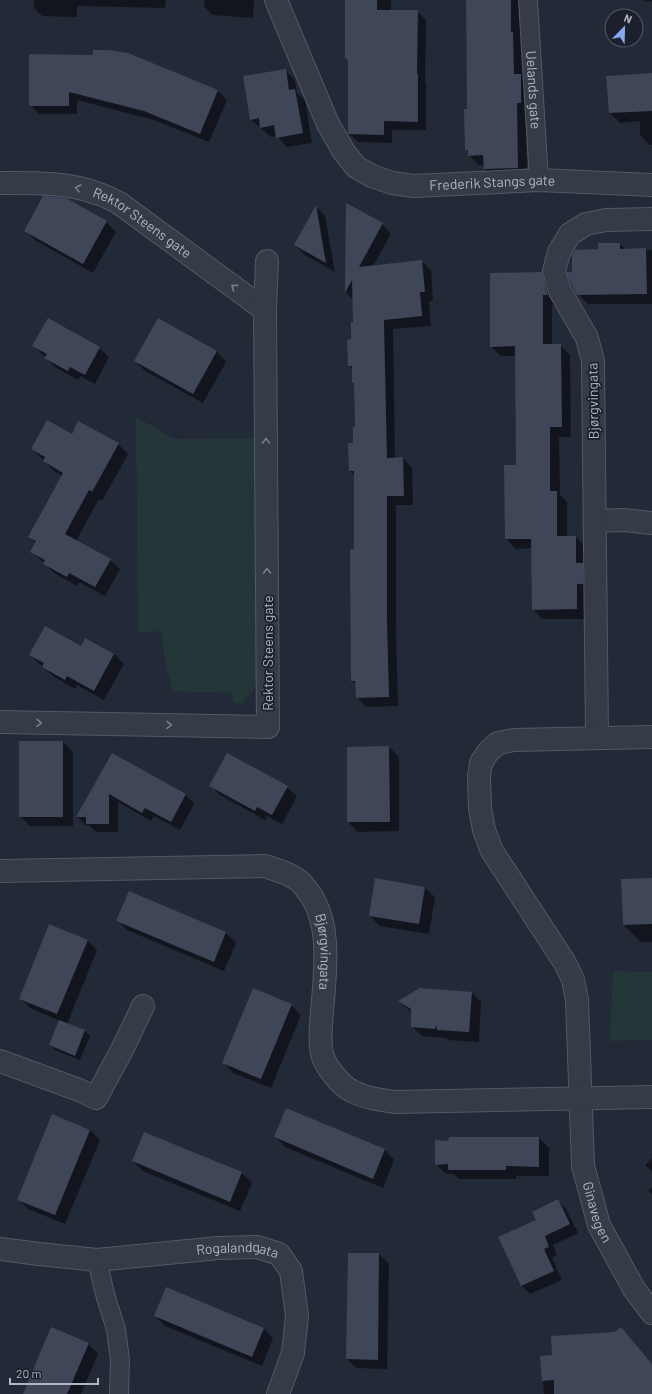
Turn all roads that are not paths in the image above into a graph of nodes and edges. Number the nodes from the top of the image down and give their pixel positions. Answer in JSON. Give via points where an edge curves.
{"nodes":[{"id":1,"x":276,"y":0,"type":"edge"},
{"id":2,"x":528,"y":0,"type":"edge"},
{"id":3,"x":539,"y":180,"type":"junction"},
{"id":4,"x":0,"y":183,"type":"edge"},
{"id":5,"x":652,"y":185,"type":"edge"},
{"id":6,"x":652,"y":219,"type":"edge"},
{"id":7,"x":267,"y":261,"type":"dead end"},
{"id":8,"x":265,"y":310,"type":"junction"},
{"id":9,"x":595,"y":521,"type":"junction"},
{"id":10,"x":652,"y":523,"type":"edge"},
{"id":11,"x":0,"y":722,"type":"edge"},
{"id":12,"x":652,"y":737,"type":"edge"},
{"id":13,"x":597,"y":738,"type":"junction"},
{"id":14,"x":0,"y":871,"type":"edge"},
{"id":15,"x":144,"y":1006,"type":"dead end"},
{"id":16,"x":0,"y":1061,"type":"edge"},
{"id":17,"x":652,"y":1097,"type":"edge"},
{"id":18,"x":580,"y":1098,"type":"junction"},
{"id":19,"x":0,"y":1249,"type":"edge"},
{"id":20,"x":96,"y":1260,"type":"junction"},
{"id":21,"x":652,"y":1313,"type":"edge"},
{"id":22,"x":119,"y":1394,"type":"edge"},
{"id":23,"x":278,"y":1394,"type":"edge"}],
"edges":[{"from":1,"to":3,"type":"street","name":"Frederik Stangs gate","via":[[328,124],[356,167],[392,183],[414,186]]},
{"from":2,"to":3,"type":"lane","name":"Uelands gate"},
{"from":3,"to":5,"type":"street","name":"Frederik Stangs gate"},
{"from":8,"to":4,"type":"street","name":"Rektor Steens gate","one_way":true,"via":[[119,203],[98,193],[68,186]]},
{"from":6,"to":9,"type":"street","name":"Bjørgvingata","via":[[606,220],[586,224],[570,234],[560,252],[554,271],[560,291],[587,338],[593,361]]},
{"from":7,"to":8,"type":"street","name":"Rektor Steens gate"},
{"from":11,"to":8,"type":"street","name":"Rektor Steens gate","one_way":true,"via":[[268,727]]},
{"from":9,"to":10,"type":"street"},
{"from":9,"to":13,"type":"street","name":"Bjørgvingata"},
{"from":12,"to":13,"type":"street"},
{"from":13,"to":18,"type":"street","via":[[514,740],[498,744],[488,752],[481,763],[479,776],[480,808],[484,830],[492,851],[565,963],[573,980],[577,1000]]},
{"from":14,"to":18,"type":"street","name":"Bjørgvingata","via":[[265,866],[283,872],[298,880],[312,896],[320,913],[326,970],[320,1034],[322,1055],[332,1074],[350,1090],[372,1099],[395,1102]]},
{"from":15,"to":16,"type":"street","via":[[96,1098]]},
{"from":17,"to":18,"type":"street","name":"Bjørgvingata"},
{"from":18,"to":21,"type":"street","name":"Ginavegen","via":[[583,1166],[599,1225],[634,1289]]},
{"from":19,"to":20,"type":"street","name":"Rogalandgata"},
{"from":20,"to":22,"type":"lane","via":[[116,1329],[120,1360]]},
{"from":20,"to":23,"type":"street","name":"Rogalandgata","via":[[218,1248],[256,1247],[280,1254],[292,1271],[297,1316],[293,1353]]}]}
